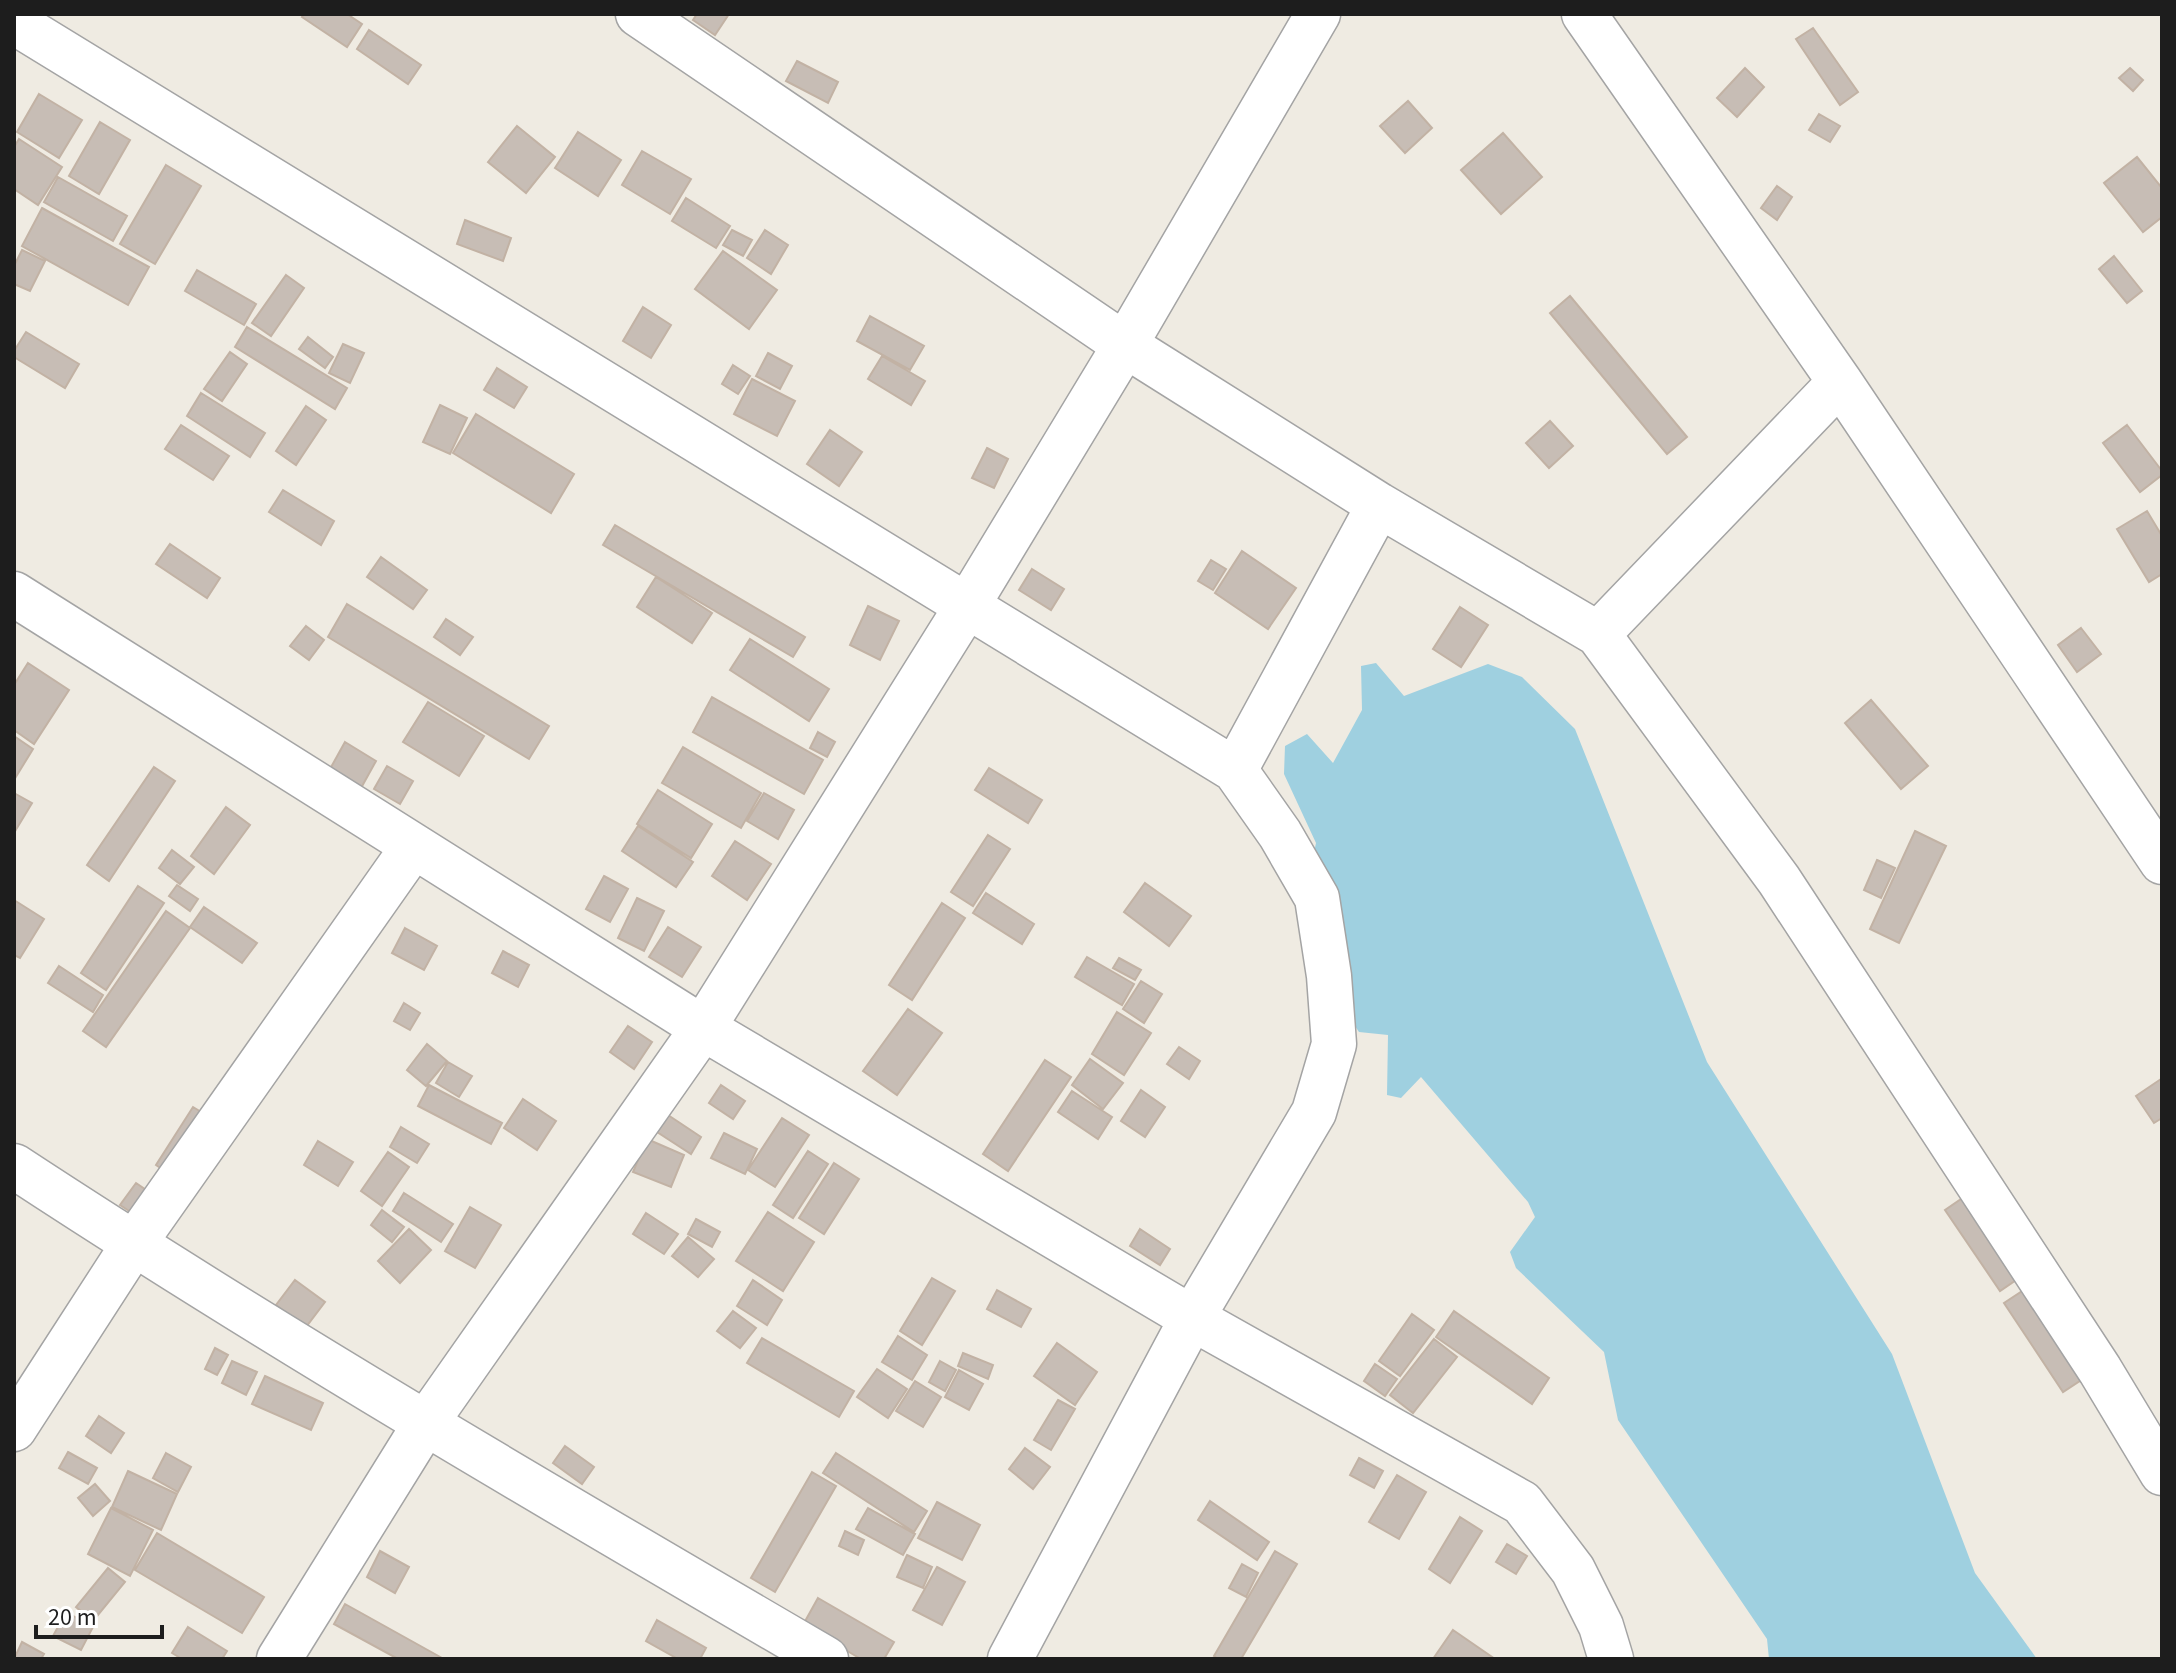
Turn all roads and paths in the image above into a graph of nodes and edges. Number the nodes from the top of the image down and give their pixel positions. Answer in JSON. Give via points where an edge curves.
{"nodes":[{"id":1,"x":638,"y":14,"type":"edge"},
{"id":2,"x":1318,"y":14,"type":"edge"},
{"id":3,"x":1584,"y":14,"type":"edge"},
{"id":4,"x":14,"y":22,"type":"edge"},
{"id":5,"x":1125,"y":345,"type":"junction"},
{"id":6,"x":1840,"y":382,"type":"junction"},
{"id":7,"x":1379,"y":505,"type":"junction"},
{"id":8,"x":14,"y":594,"type":"edge"},
{"id":9,"x":967,"y":606,"type":"junction"},
{"id":10,"x":1598,"y":634,"type":"junction"},
{"id":11,"x":1235,"y":770,"type":"junction"},
{"id":12,"x":413,"y":847,"type":"junction"},
{"id":13,"x":2162,"y":862,"type":"edge"},
{"id":14,"x":703,"y":1028,"type":"junction"},
{"id":15,"x":14,"y":1166,"type":"edge"},
{"id":16,"x":133,"y":1245,"type":"junction"},
{"id":17,"x":1192,"y":1318,"type":"junction"},
{"id":18,"x":425,"y":1424,"type":"junction"},
{"id":19,"x":14,"y":1429,"type":"edge"},
{"id":20,"x":2160,"y":1463,"type":"edge"},
{"id":21,"x":279,"y":1659,"type":"edge"},
{"id":22,"x":826,"y":1659,"type":"edge"},
{"id":23,"x":1010,"y":1659,"type":"edge"},
{"id":24,"x":1611,"y":1659,"type":"edge"}],
"edges":[{"from":1,"to":5,"type":"street"},
{"from":2,"to":5,"type":"street"},
{"from":3,"to":6,"type":"street"},
{"from":4,"to":9,"type":"street"},
{"from":5,"to":7,"type":"street"},
{"from":5,"to":9,"type":"street"},
{"from":6,"to":10,"type":"street"},
{"from":6,"to":13,"type":"street"},
{"from":7,"to":10,"type":"street"},
{"from":7,"to":11,"type":"street"},
{"from":8,"to":12,"type":"street"},
{"from":9,"to":11,"type":"street"},
{"from":9,"to":14,"type":"street"},
{"from":10,"to":20,"type":"street","via":[[1779,880]]},
{"from":11,"to":17,"type":"street","via":[[1317,898],[1334,1044],[1314,1112]]},
{"from":12,"to":14,"type":"street"},
{"from":12,"to":16,"type":"street"},
{"from":14,"to":17,"type":"street"},
{"from":14,"to":18,"type":"street"},
{"from":15,"to":16,"type":"street"},
{"from":16,"to":18,"type":"street"},
{"from":16,"to":19,"type":"street"},
{"from":17,"to":23,"type":"street"},
{"from":17,"to":24,"type":"street","via":[[1522,1503],[1573,1570]]},
{"from":18,"to":21,"type":"street"},
{"from":18,"to":22,"type":"street"}]}
